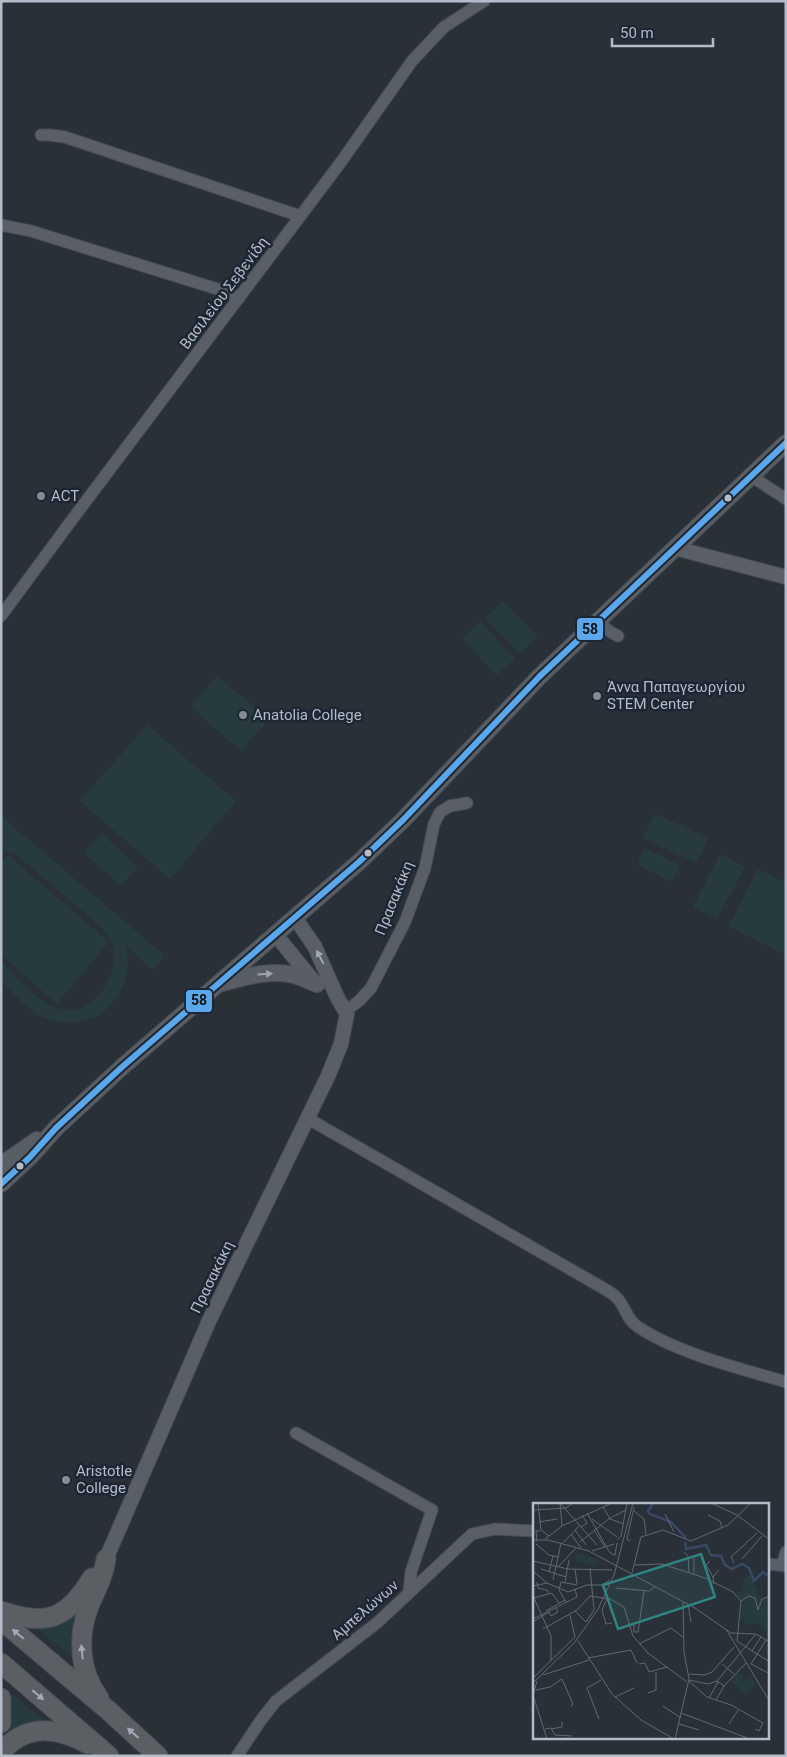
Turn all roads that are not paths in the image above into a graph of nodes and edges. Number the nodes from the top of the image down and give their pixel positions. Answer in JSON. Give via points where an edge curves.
{"nodes":[{"id":1,"x":484,"y":1,"type":"edge"},
{"id":2,"x":41,"y":135,"type":"dead end"},
{"id":3,"x":300,"y":216,"type":"junction"},
{"id":4,"x":1,"y":225,"type":"edge"},
{"id":5,"x":238,"y":298,"type":"junction"},
{"id":6,"x":786,"y":443,"type":"edge"},
{"id":7,"x":751,"y":476,"type":"junction"},
{"id":8,"x":786,"y":499,"type":"edge"},
{"id":9,"x":675,"y":548,"type":"junction"},
{"id":10,"x":786,"y":577,"type":"edge"},
{"id":11,"x":1,"y":616,"type":"edge"},
{"id":12,"x":597,"y":621,"type":"junction"},
{"id":13,"x":618,"y":636,"type":"dead end"},
{"id":14,"x":467,"y":803,"type":"dead end"},
{"id":15,"x":295,"y":918,"type":"junction"},
{"id":16,"x":275,"y":934,"type":"junction"},
{"id":17,"x":218,"y":984,"type":"junction"},
{"id":18,"x":316,"y":984,"type":"junction"},
{"id":19,"x":342,"y":1005,"type":"junction"},
{"id":20,"x":307,"y":1118,"type":"junction"},
{"id":21,"x":56,"y":1128,"type":"junction"},
{"id":22,"x":1,"y":1165,"type":"edge"},
{"id":23,"x":1,"y":1184,"type":"edge"},
{"id":24,"x":786,"y":1382,"type":"edge"},
{"id":25,"x":296,"y":1433,"type":"dead end"},
{"id":26,"x":533,"y":1531,"type":"edge"},
{"id":27,"x":786,"y":1552,"type":"edge"},
{"id":28,"x":106,"y":1558,"type":"junction"},
{"id":29,"x":770,"y":1564,"type":"edge"},
{"id":30,"x":784,"y":1566,"type":"edge"},
{"id":31,"x":409,"y":1592,"type":"junction"},
{"id":32,"x":1,"y":1612,"type":"edge"},
{"id":33,"x":1,"y":1620,"type":"edge"},
{"id":34,"x":1,"y":1663,"type":"edge"},
{"id":35,"x":1,"y":1698,"type":"edge"},
{"id":36,"x":109,"y":1711,"type":"junction"},
{"id":37,"x":1,"y":1723,"type":"edge"},
{"id":38,"x":1,"y":1752,"type":"edge"},
{"id":39,"x":109,"y":1756,"type":"edge"},
{"id":40,"x":158,"y":1756,"type":"edge"},
{"id":41,"x":237,"y":1756,"type":"edge"}],
"edges":[{"from":1,"to":3,"type":"street","name":"Βασιλείου Σεβενίδη","via":[[444,27],[423,47]]},
{"from":2,"to":3,"type":"street","via":[[65,137]]},
{"from":3,"to":5,"type":"street","name":"Βασιλείου Σεβενίδη"},
{"from":4,"to":5,"type":"street","via":[[31,231]]},
{"from":5,"to":11,"type":"street","name":"Βασιλείου Σεβενίδη"},
{"from":6,"to":7,"type":"main road"},
{"from":7,"to":8,"type":"street"},
{"from":7,"to":9,"type":"main road"},
{"from":9,"to":10,"type":"street"},
{"from":9,"to":12,"type":"main road"},
{"from":12,"to":13,"type":"street"},
{"from":12,"to":15,"type":"main road","via":[[403,820]]},
{"from":14,"to":19,"type":"street","name":"Πρασακάκη","via":[[450,806],[440,812],[434,824],[425,868],[405,922],[371,988],[360,1000]]},
{"from":15,"to":16,"type":"main road"},
{"from":19,"to":15,"type":"street","one_way":true,"via":[[315,947]]},
{"from":16,"to":17,"type":"main road"},
{"from":16,"to":18,"type":"street"},
{"from":17,"to":18,"type":"main road","one_way":true,"via":[[253,975],[280,974],[294,975]]},
{"from":17,"to":21,"type":"main road"},
{"from":18,"to":19,"type":"street"},
{"from":19,"to":20,"type":"street","name":"Πρασακάκη","via":[[347,1014],[341,1044]]},
{"from":20,"to":24,"type":"street","via":[[603,1288],[616,1297],[628,1319],[657,1338]]},
{"from":20,"to":28,"type":"street","name":"Πρασακάκη","via":[[209,1321]]},
{"from":21,"to":22,"type":"main road"},
{"from":21,"to":23,"type":"main road"},
{"from":25,"to":31,"type":"street","via":[[432,1510],[411,1572]]},
{"from":26,"to":31,"type":"street","name":"Αμπελώνων","via":[[495,1528],[472,1534]]},
{"from":27,"to":30,"type":"street"},
{"from":28,"to":32,"type":"highway","via":[[79,1598],[59,1614],[35,1619]]},
{"from":36,"to":28,"type":"highway","one_way":true,"via":[[94,1692],[81,1652],[84,1623]]},
{"from":29,"to":30,"type":"street"},
{"from":31,"to":41,"type":"street","name":"Αμπελώνων","via":[[378,1622],[276,1701]]},
{"from":36,"to":33,"type":"highway","one_way":true},
{"from":34,"to":39,"type":"highway","one_way":true},
{"from":35,"to":37,"type":"highway"},
{"from":40,"to":36,"type":"highway","one_way":true},
{"from":38,"to":39,"type":"highway","via":[[23,1735],[45,1730],[80,1740]]}]}
